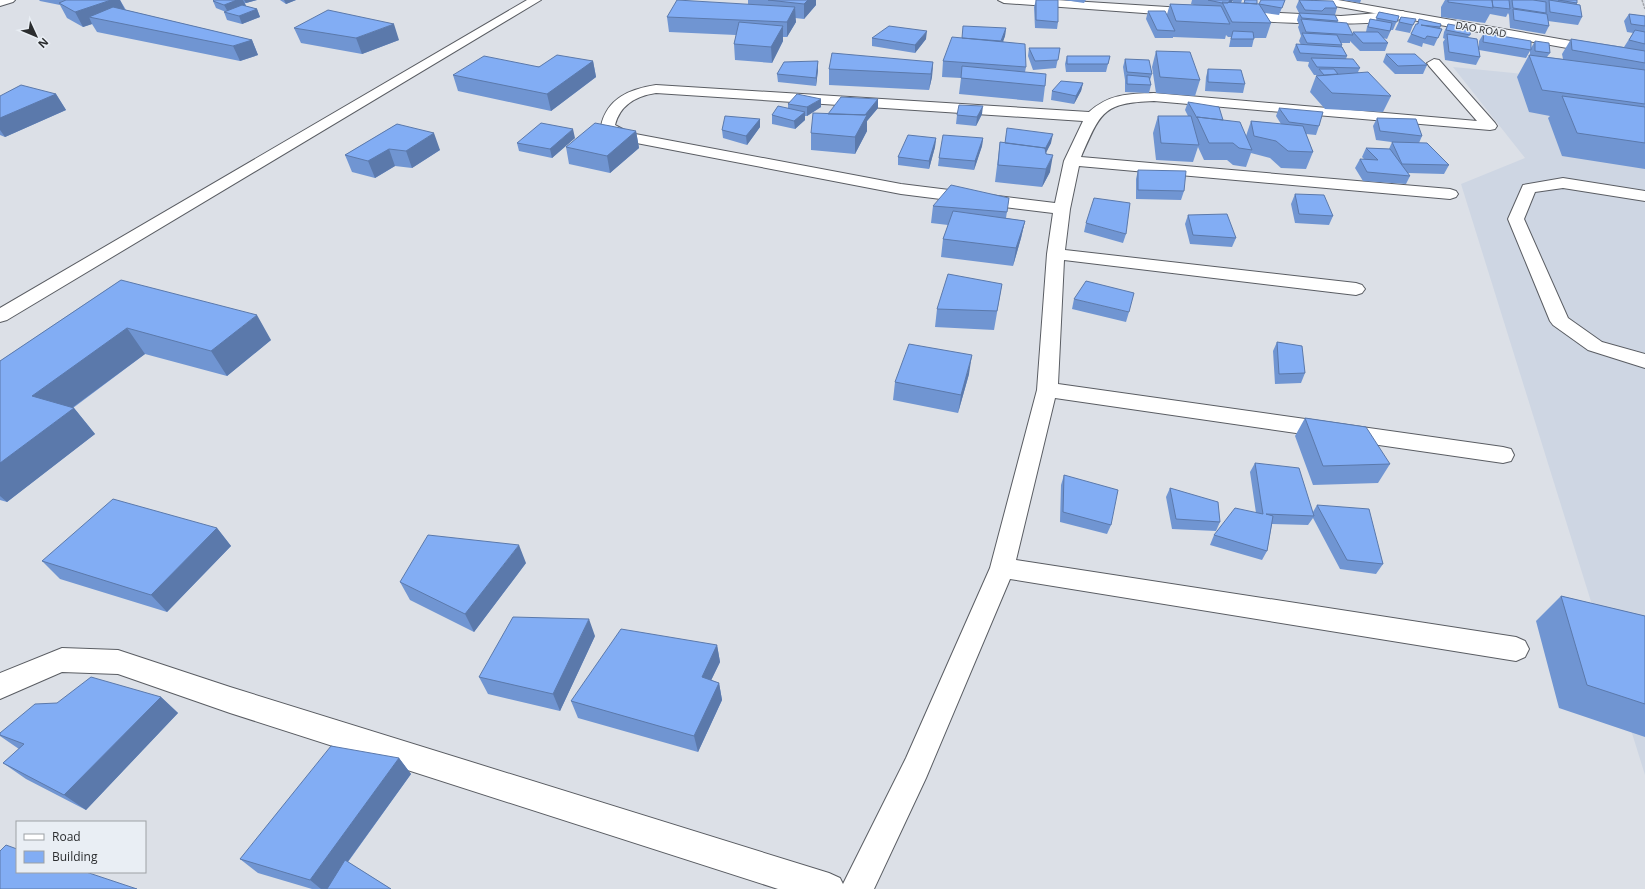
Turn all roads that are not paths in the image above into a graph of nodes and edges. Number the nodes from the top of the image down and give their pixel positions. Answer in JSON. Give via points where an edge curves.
{"nodes":[{"id":1,"x":9,"y":0,"type":"edge"},
{"id":2,"x":535,"y":0,"type":"edge"},
{"id":3,"x":1004,"y":0,"type":"edge"},
{"id":4,"x":1318,"y":0,"type":"edge"},
{"id":5,"x":0,"y":3,"type":"edge"},
{"id":6,"x":1403,"y":15,"type":"junction"},
{"id":7,"x":1645,"y":58,"type":"edge"},
{"id":8,"x":1434,"y":63,"type":"dead end"},
{"id":9,"x":1092,"y":117,"type":"junction"},
{"id":10,"x":1072,"y":161,"type":"junction"},
{"id":11,"x":1450,"y":194,"type":"dead end"},
{"id":12,"x":1645,"y":196,"type":"edge"},
{"id":13,"x":1062,"y":208,"type":"junction"},
{"id":14,"x":1056,"y":254,"type":"junction"},
{"id":15,"x":1356,"y":289,"type":"dead end"},
{"id":16,"x":0,"y":316,"type":"edge"},
{"id":17,"x":1645,"y":361,"type":"edge"},
{"id":18,"x":1047,"y":390,"type":"junction"},
{"id":19,"x":1504,"y":455,"type":"dead end"},
{"id":20,"x":1002,"y":568,"type":"junction"},
{"id":21,"x":1516,"y":649,"type":"dead end"},
{"id":22,"x":0,"y":686,"type":"edge"},
{"id":23,"x":829,"y":889,"type":"edge"},
{"id":24,"x":857,"y":889,"type":"edge"}],
"edges":[{"from":1,"to":5,"type":"street"},
{"from":2,"to":16,"type":"street"},
{"from":3,"to":6,"type":"street","via":[[1340,21],[1375,20]]},
{"from":4,"to":6,"type":"street","name":"DAO ROAD"},
{"from":6,"to":7,"type":"street","name":"DAO ROAD"},
{"from":8,"to":9,"type":"street","via":[[1490,126],[1154,97],[1127,98],[1105,105]]},
{"from":9,"to":10,"type":"street"},
{"from":9,"to":13,"type":"street","via":[[656,89],[630,95],[609,118],[608,126],[626,137],[902,189]]},
{"from":10,"to":11,"type":"street"},
{"from":10,"to":13,"type":"street"},
{"from":12,"to":17,"type":"street","via":[[1563,183],[1529,188],[1516,219],[1560,321],[1596,346]]},
{"from":13,"to":14,"type":"street"},
{"from":14,"to":15,"type":"street"},
{"from":14,"to":18,"type":"street"},
{"from":18,"to":19,"type":"street"},
{"from":18,"to":20,"type":"street"},
{"from":20,"to":21,"type":"street"},
{"from":20,"to":24,"type":"street","via":[[916,768]]},
{"from":22,"to":23,"type":"street","via":[[62,660],[118,662],[238,703]]}]}
